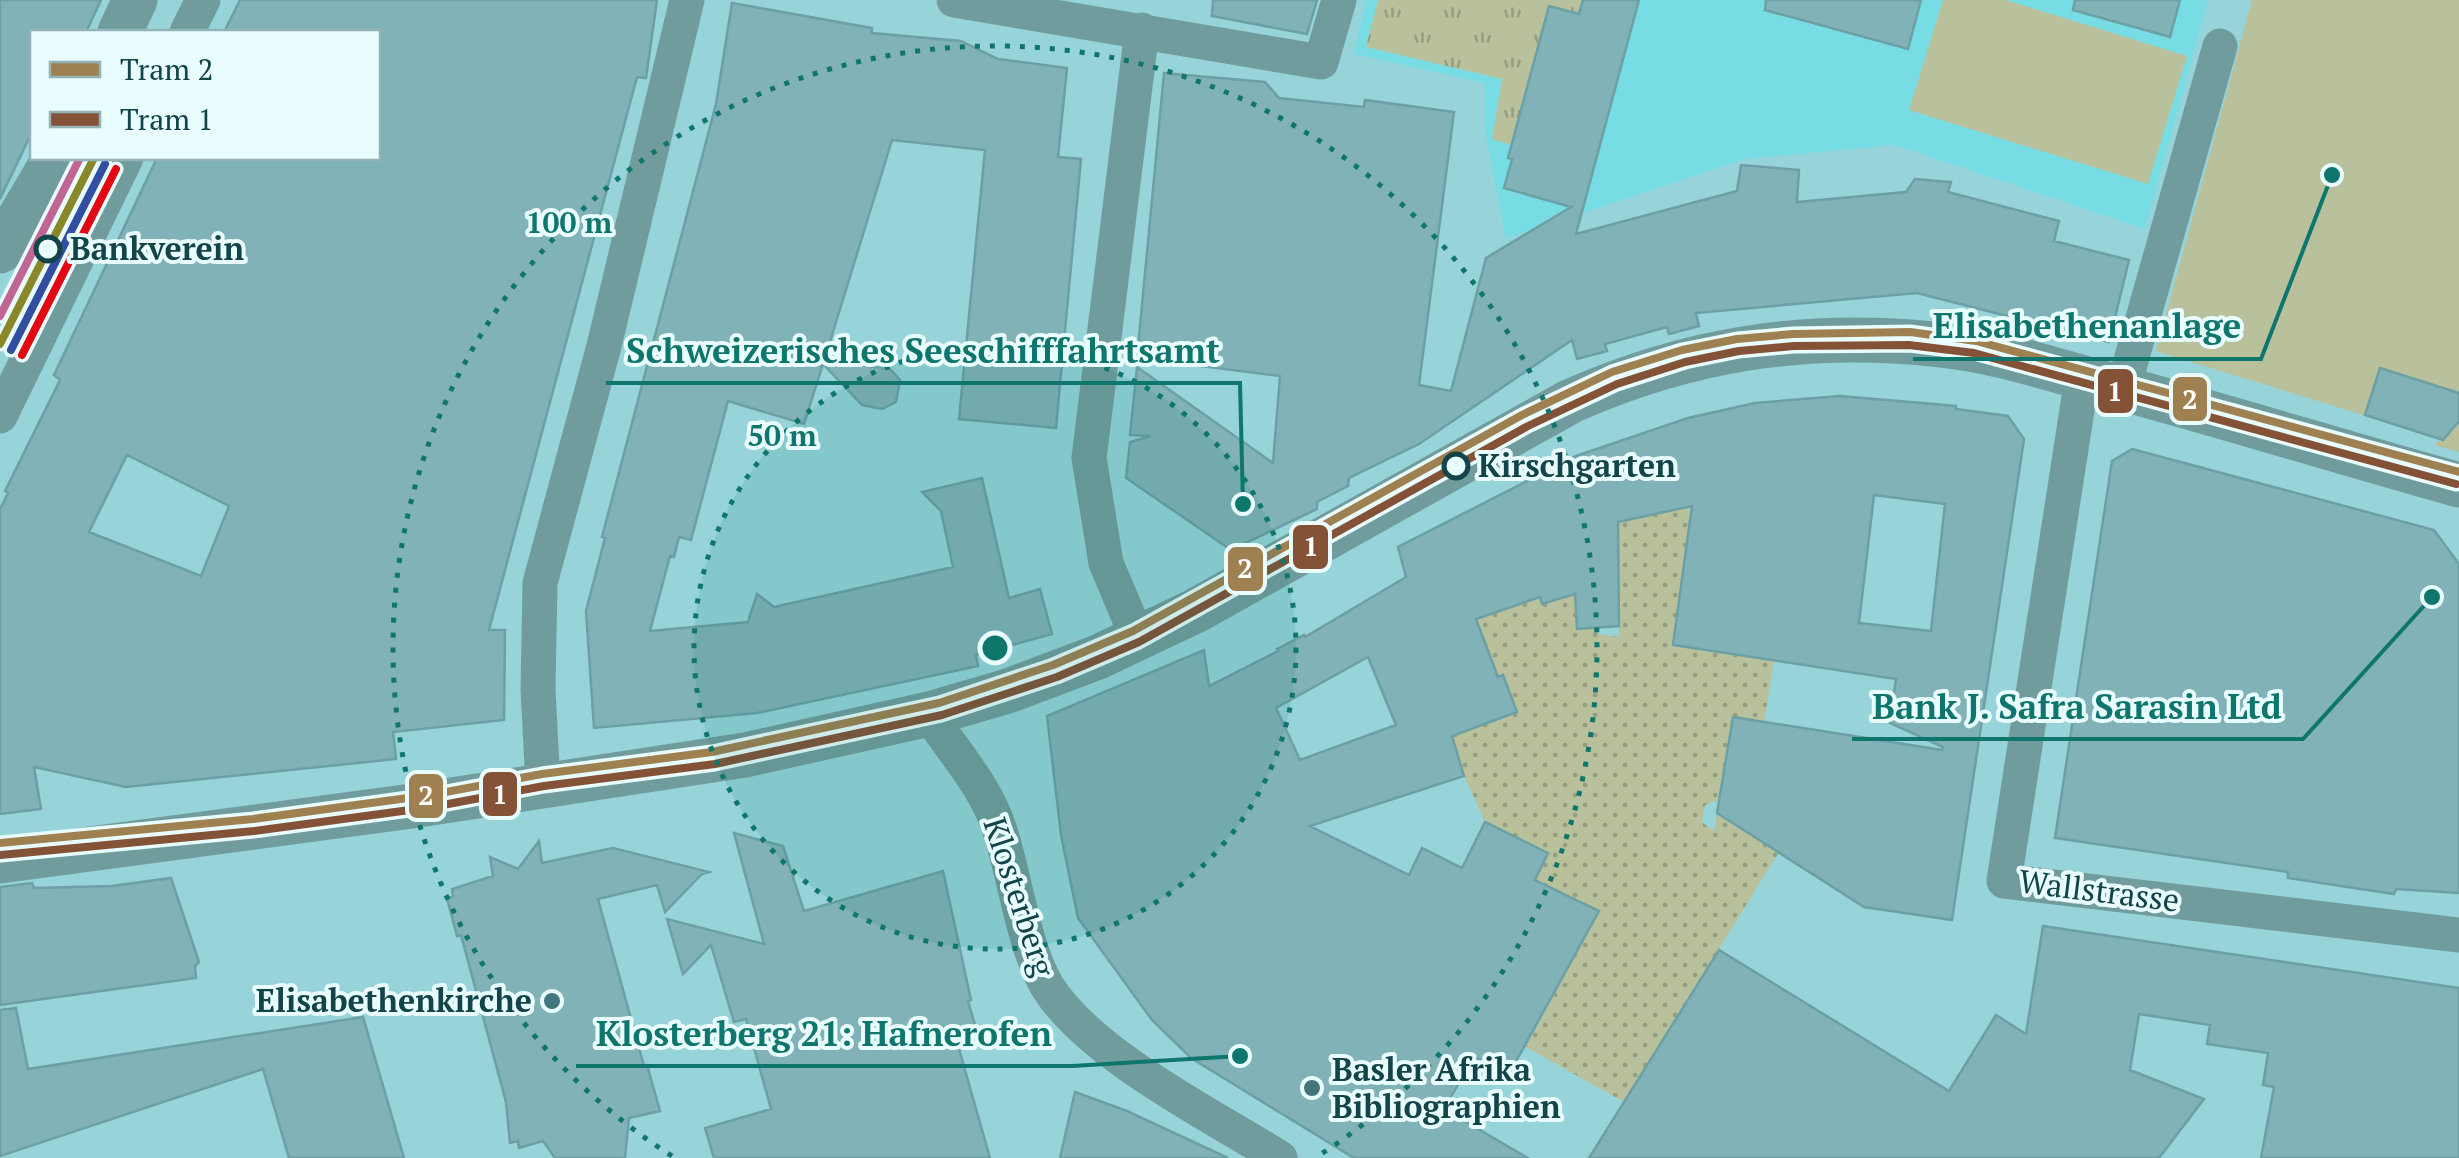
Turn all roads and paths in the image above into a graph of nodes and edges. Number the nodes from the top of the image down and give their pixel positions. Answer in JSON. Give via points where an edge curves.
{"nodes":[{"id":1,"x":135,"y":0,"type":"edge"},
{"id":2,"x":203,"y":0,"type":"edge"},
{"id":3,"x":687,"y":0,"type":"edge"},
{"id":4,"x":954,"y":0,"type":"edge"},
{"id":5,"x":1339,"y":0,"type":"edge"},
{"id":6,"x":121,"y":30,"type":"edge"},
{"id":7,"x":188,"y":30,"type":"edge"},
{"id":8,"x":1142,"y":30,"type":"junction"},
{"id":9,"x":2220,"y":46,"type":"dead end"},
{"id":10,"x":53,"y":160,"type":"edge"},
{"id":11,"x":125,"y":160,"type":"edge"},
{"id":12,"x":0,"y":251,"type":"edge"},
{"id":13,"x":2103,"y":383,"type":"junction"},
{"id":14,"x":0,"y":416,"type":"edge"},
{"id":15,"x":2459,"y":486,"type":"edge"},
{"id":16,"x":1138,"y":639,"type":"junction"},
{"id":17,"x":929,"y":714,"type":"junction"},
{"id":18,"x":543,"y":786,"type":"junction"},
{"id":19,"x":0,"y":835,"type":"edge"},
{"id":20,"x":0,"y":862,"type":"edge"},
{"id":21,"x":2459,"y":935,"type":"edge"},
{"id":22,"x":1280,"y":1158,"type":"edge"}],
"edges":[{"from":1,"to":6,"type":"street"},
{"from":2,"to":7,"type":"street"},
{"from":3,"to":18,"type":"street","via":[[540,583]]},
{"from":4,"to":8,"type":"street"},
{"from":5,"to":8,"type":"street","via":[[1321,62]]},
{"from":8,"to":16,"type":"street","via":[[1089,458],[1106,564]]},
{"from":9,"to":13,"type":"street"},
{"from":10,"to":12,"type":"street"},
{"from":11,"to":14,"type":"street"},
{"from":13,"to":15,"type":"street"},
{"from":13,"to":16,"type":"street","via":[[1999,356],[1894,341],[1838,340],[1684,359],[1571,401]]},
{"from":13,"to":21,"type":"street","name":"Wallstrasse","via":[[2004,881]]},
{"from":16,"to":17,"type":"street","via":[[1040,680]]},
{"from":17,"to":18,"type":"street","via":[[744,755]]},
{"from":17,"to":22,"type":"street","name":"Klosterberg","via":[[997,822],[1035,958],[1064,1010],[1111,1051]]},
{"from":18,"to":19,"type":"street","via":[[397,787]]},
{"from":18,"to":20,"type":"street"}]}
